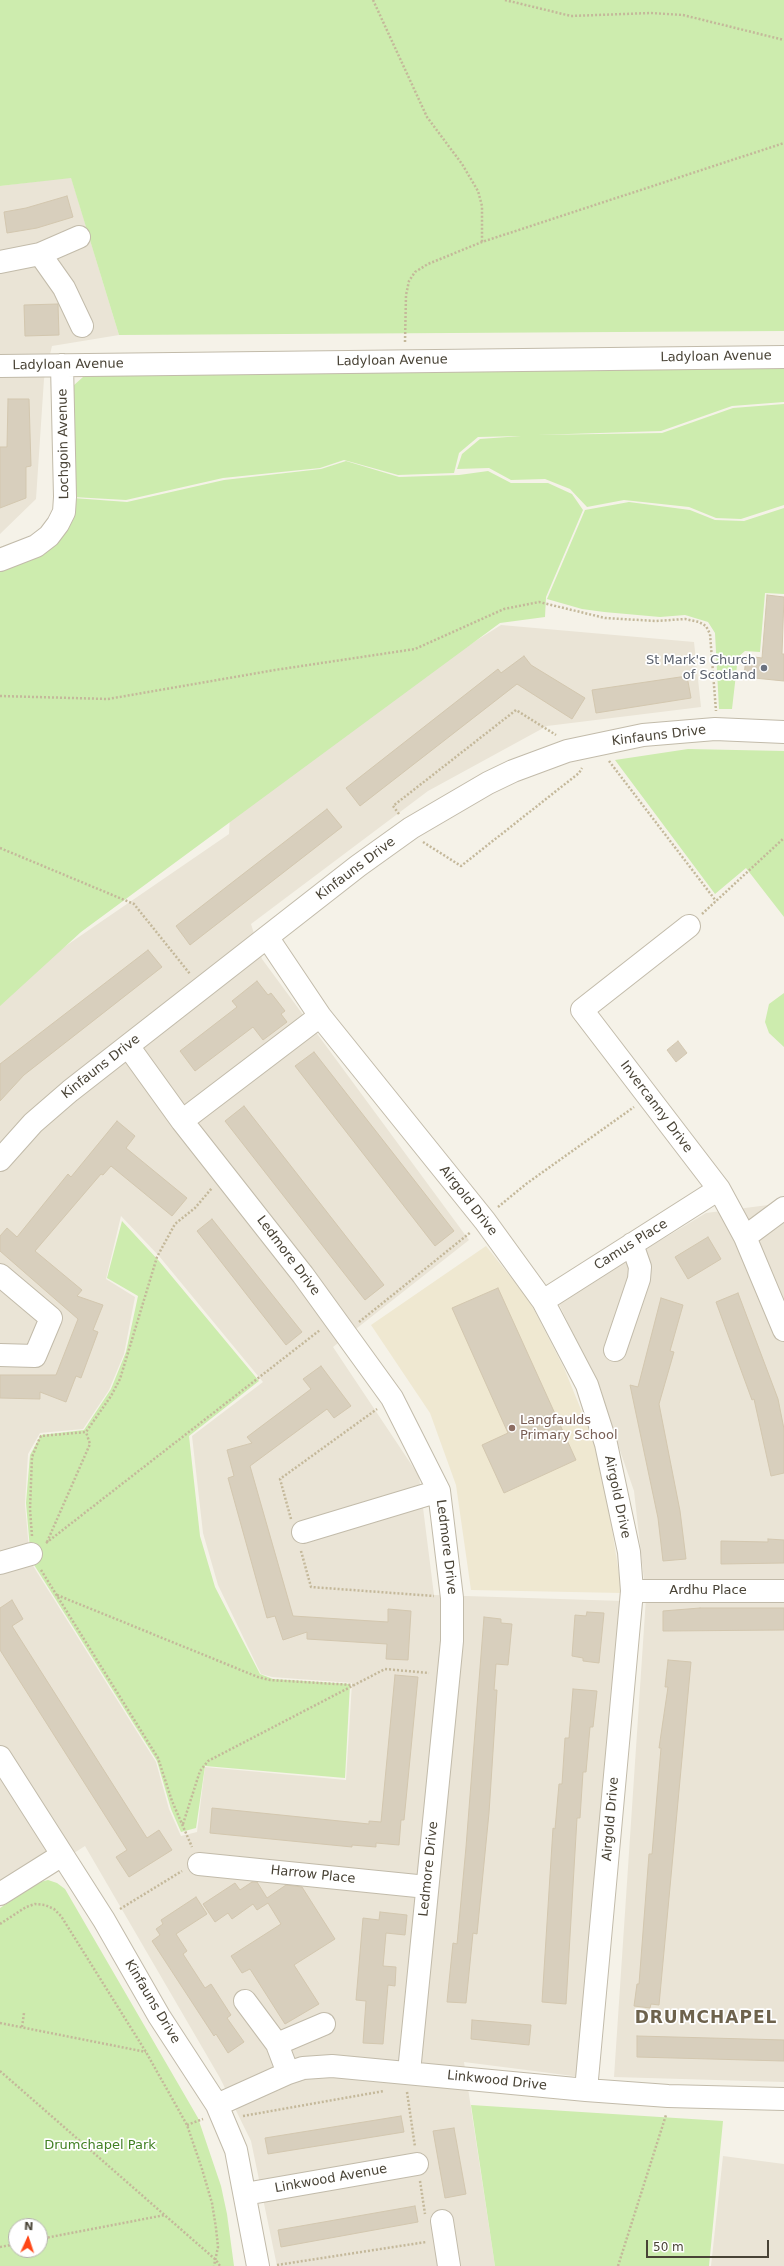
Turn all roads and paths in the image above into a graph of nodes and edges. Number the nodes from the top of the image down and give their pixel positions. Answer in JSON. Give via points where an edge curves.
{"nodes":[{"id":1,"x":373,"y":0,"type":"edge"},
{"id":2,"x":505,"y":0,"type":"edge"},
{"id":3,"x":784,"y":40,"type":"edge"},
{"id":4,"x":784,"y":143,"type":"edge"},
{"id":5,"x":79,"y":237,"type":"dead end"},
{"id":6,"x":482,"y":242,"type":"junction"},
{"id":7,"x":40,"y":254,"type":"junction"},
{"id":8,"x":0,"y":262,"type":"edge"},
{"id":9,"x":82,"y":326,"type":"dead end"},
{"id":10,"x":784,"y":357,"type":"edge"},
{"id":11,"x":405,"y":361,"type":"junction"},
{"id":12,"x":62,"y":365,"type":"junction"},
{"id":13,"x":0,"y":366,"type":"edge"},
{"id":14,"x":0,"y":560,"type":"edge"},
{"id":15,"x":0,"y":696,"type":"edge"},
{"id":16,"x":716,"y":712,"type":"dead end"},
{"id":17,"x":784,"y":732,"type":"edge"},
{"id":18,"x":597,"y":744,"type":"junction"},
{"id":19,"x":568,"y":751,"type":"junction"},
{"id":20,"x":411,"y":828,"type":"junction"},
{"id":21,"x":784,"y":838,"type":"edge"},
{"id":22,"x":0,"y":848,"type":"edge"},
{"id":23,"x":716,"y":901,"type":"junction"},
{"id":24,"x":689,"y":926,"type":"joint"},
{"id":25,"x":267,"y":937,"type":"junction"},
{"id":26,"x":191,"y":976,"type":"dead end"},
{"id":27,"x":320,"y":1016,"type":"junction"},
{"id":28,"x":128,"y":1046,"type":"junction"},
{"id":29,"x":648,"y":1096,"type":"junction"},
{"id":30,"x":182,"y":1121,"type":"junction"},
{"id":31,"x":0,"y":1160,"type":"edge"},
{"id":32,"x":224,"y":1174,"type":"junction"},
{"id":33,"x":719,"y":1189,"type":"junction"},
{"id":34,"x":784,"y":1208,"type":"edge"},
{"id":35,"x":478,"y":1227,"type":"junction"},
{"id":36,"x":745,"y":1237,"type":"junction"},
{"id":37,"x":632,"y":1244,"type":"junction"},
{"id":38,"x":0,"y":1275,"type":"edge"},
{"id":39,"x":543,"y":1300,"type":"junction"},
{"id":40,"x":366,"y":1316,"type":"dead end"},
{"id":41,"x":335,"y":1319,"type":"junction"},
{"id":42,"x":784,"y":1330,"type":"edge"},
{"id":43,"x":614,"y":1350,"type":"dead end"},
{"id":44,"x":0,"y":1355,"type":"edge"},
{"id":45,"x":86,"y":1432,"type":"junction"},
{"id":46,"x":439,"y":1491,"type":"junction"},
{"id":47,"x":303,"y":1532,"type":"dead end"},
{"id":48,"x":39,"y":1548,"type":"junction"},
{"id":49,"x":0,"y":1563,"type":"edge"},
{"id":50,"x":632,"y":1591,"type":"junction"},
{"id":51,"x":784,"y":1591,"type":"edge"},
{"id":52,"x":56,"y":1595,"type":"junction"},
{"id":53,"x":450,"y":1675,"type":"junction"},
{"id":54,"x":354,"y":1685,"type":"junction"},
{"id":55,"x":0,"y":1757,"type":"edge"},
{"id":56,"x":183,"y":1826,"type":"junction"},
{"id":57,"x":62,"y":1855,"type":"junction"},
{"id":58,"x":199,"y":1864,"type":"junction"},
{"id":59,"x":427,"y":1887,"type":"junction"},
{"id":60,"x":0,"y":1894,"type":"edge"},
{"id":61,"x":104,"y":1920,"type":"junction"},
{"id":62,"x":0,"y":1924,"type":"edge"},
{"id":63,"x":245,"y":2001,"type":"dead end"},
{"id":64,"x":24,"y":2013,"type":"dead end"},
{"id":65,"x":0,"y":2023,"type":"edge"},
{"id":66,"x":324,"y":2024,"type":"dead end"},
{"id":67,"x":22,"y":2027,"type":"junction"},
{"id":68,"x":277,"y":2044,"type":"junction"},
{"id":69,"x":146,"y":2052,"type":"junction"},
{"id":70,"x":0,"y":2071,"type":"edge"},
{"id":71,"x":408,"y":2072,"type":"junction"},
{"id":72,"x":288,"y":2073,"type":"junction"},
{"id":73,"x":391,"y":2090,"type":"dead end"},
{"id":74,"x":586,"y":2090,"type":"junction"},
{"id":75,"x":668,"y":2096,"type":"junction"},
{"id":76,"x":784,"y":2099,"type":"edge"},
{"id":77,"x":220,"y":2112,"type":"junction"},
{"id":78,"x":418,"y":2164,"type":"junction"},
{"id":79,"x":245,"y":2194,"type":"junction"},
{"id":80,"x":164,"y":2215,"type":"junction"},
{"id":81,"x":442,"y":2221,"type":"junction"},
{"id":82,"x":48,"y":2237,"type":"edge"},
{"id":83,"x":216,"y":2260,"type":"junction"},
{"id":84,"x":266,"y":2265,"type":"edge"},
{"id":85,"x":214,"y":2266,"type":"edge"},
{"id":86,"x":220,"y":2266,"type":"edge"},
{"id":87,"x":449,"y":2266,"type":"edge"},
{"id":88,"x":618,"y":2266,"type":"edge"}],
"edges":[{"from":1,"to":6,"type":"path","via":[[426,117],[462,164],[478,191],[482,206]]},
{"from":2,"to":3,"type":"path","via":[[571,16],[651,13],[683,15]]},
{"from":4,"to":6,"type":"path"},
{"from":5,"to":7,"type":"street"},
{"from":6,"to":11,"type":"path","via":[[428,264],[412,276],[406,294]]},
{"from":7,"to":8,"type":"street"},
{"from":7,"to":9,"type":"street","via":[[73,302]]},
{"from":10,"to":11,"type":"street","name":"Ladyloan Avenue"},
{"from":11,"to":12,"type":"street","name":"Ladyloan Avenue"},
{"from":12,"to":13,"type":"street","name":"Ladyloan Avenue"},
{"from":12,"to":14,"type":"street","name":"Lochgoin Avenue","via":[[64,512],[49,536],[36,546]]},
{"from":15,"to":16,"type":"path","via":[[108,699],[415,649],[504,609],[538,602],[605,618],[656,621],[685,619],[706,626],[710,634]]},
{"from":17,"to":18,"type":"street","name":"Kinfauns Drive","via":[[715,729],[643,735]]},
{"from":18,"to":19,"type":"street","name":"Kinfauns Drive"},
{"from":18,"to":20,"type":"path","via":[[579,773],[461,866],[420,840]]},
{"from":18,"to":23,"type":"path"},
{"from":19,"to":20,"type":"street","name":"Kinfauns Drive","via":[[488,783]]},
{"from":19,"to":20,"type":"path","via":[[561,738],[516,710],[393,806]]},
{"from":20,"to":25,"type":"street","name":"Kinfauns Drive"},
{"from":21,"to":23,"type":"path"},
{"from":22,"to":26,"type":"path","via":[[134,904]]},
{"from":23,"to":24,"type":"path"},
{"from":24,"to":29,"type":"street","name":"Invercanny Drive","via":[[582,1010]]},
{"from":25,"to":27,"type":"street","name":"Airgold Drive"},
{"from":25,"to":28,"type":"street","name":"Kinfauns Drive"},
{"from":27,"to":30,"type":"street"},
{"from":27,"to":35,"type":"street","name":"Airgold Drive"},
{"from":28,"to":30,"type":"street","name":"Ledmore Drive"},
{"from":28,"to":31,"type":"street","name":"Kinfauns Drive","via":[[33,1123]]},
{"from":29,"to":33,"type":"street","name":"Invercanny Drive"},
{"from":29,"to":35,"type":"path","via":[[526,1184]]},
{"from":30,"to":32,"type":"street","name":"Ledmore Drive"},
{"from":32,"to":41,"type":"street","name":"Ledmore Drive"},
{"from":32,"to":45,"type":"path","via":[[195,1208],[175,1224],[157,1258],[120,1379]]},
{"from":33,"to":36,"type":"street","name":"Invercanny Drive"},
{"from":33,"to":37,"type":"street","name":"Camus Place"},
{"from":34,"to":36,"type":"street"},
{"from":35,"to":39,"type":"street","name":"Airgold Drive"},
{"from":35,"to":40,"type":"path"},
{"from":36,"to":42,"type":"street","name":"Invercanny Drive"},
{"from":37,"to":39,"type":"street","name":"Camus Place"},
{"from":37,"to":43,"type":"street","via":[[640,1267],[639,1279]]},
{"from":38,"to":44,"type":"street","via":[[51,1318],[35,1356]]},
{"from":39,"to":50,"type":"street","name":"Airgold Drive","via":[[587,1385],[606,1444],[629,1552]]},
{"from":41,"to":46,"type":"street","name":"Ledmore Drive","via":[[392,1398]]},
{"from":41,"to":48,"type":"path"},
{"from":45,"to":48,"type":"path","via":[[90,1444]]},
{"from":45,"to":48,"type":"path","via":[[41,1436],[38,1442],[31,1463]]},
{"from":46,"to":47,"type":"street"},
{"from":46,"to":53,"type":"street","name":"Ledmore Drive","via":[[452,1598]]},
{"from":48,"to":49,"type":"street"},
{"from":48,"to":52,"type":"path"},
{"from":50,"to":51,"type":"street","name":"Ardhu Place"},
{"from":50,"to":74,"type":"street","name":"Airgold Drive"},
{"from":52,"to":54,"type":"path","via":[[258,1677]]},
{"from":52,"to":56,"type":"path","via":[[158,1758]]},
{"from":53,"to":54,"type":"path","via":[[386,1669]]},
{"from":53,"to":59,"type":"street","name":"Ledmore Drive"},
{"from":54,"to":56,"type":"path","via":[[208,1761],[200,1771]]},
{"from":55,"to":57,"type":"street","name":"Kinfauns Drive"},
{"from":56,"to":58,"type":"path"},
{"from":57,"to":60,"type":"street"},
{"from":57,"to":61,"type":"street","name":"Kinfauns Drive"},
{"from":58,"to":59,"type":"street","name":"Harrow Place"},
{"from":58,"to":61,"type":"path","via":[[180,1872]]},
{"from":59,"to":71,"type":"street","name":"Ledmore Drive"},
{"from":61,"to":77,"type":"street","name":"Kinfauns Drive","via":[[159,2016]]},
{"from":62,"to":69,"type":"path","via":[[35,1904],[54,1909],[61,1916]]},
{"from":63,"to":68,"type":"street"},
{"from":64,"to":67,"type":"path"},
{"from":65,"to":67,"type":"path"},
{"from":66,"to":68,"type":"street"},
{"from":67,"to":69,"type":"path"},
{"from":68,"to":72,"type":"street"},
{"from":69,"to":83,"type":"path","via":[[180,2110],[197,2155],[212,2203],[218,2247]]},
{"from":70,"to":80,"type":"path"},
{"from":71,"to":72,"type":"street","name":"Linkwood Drive","via":[[332,2066],[303,2068]]},
{"from":71,"to":74,"type":"street","name":"Linkwood Drive"},
{"from":71,"to":78,"type":"path","via":[[406,2087]]},
{"from":72,"to":77,"type":"street","name":"Linkwood Drive"},
{"from":73,"to":77,"type":"path"},
{"from":74,"to":75,"type":"street","name":"Linkwood Drive"},
{"from":75,"to":76,"type":"street","name":"Linkwood Drive"},
{"from":75,"to":88,"type":"path","via":[[666,2114]]},
{"from":77,"to":79,"type":"street","name":"Kinfauns Drive","via":[[236,2150]]},
{"from":78,"to":79,"type":"street","name":"Linkwood Avenue"},
{"from":78,"to":81,"type":"path","via":[[424,2213]]},
{"from":79,"to":84,"type":"street","name":"Kinfauns Drive"},
{"from":80,"to":82,"type":"path"},
{"from":80,"to":83,"type":"path"},
{"from":81,"to":84,"type":"path","via":[[430,2242]]},
{"from":81,"to":87,"type":"street"},
{"from":83,"to":85,"type":"path"},
{"from":83,"to":86,"type":"path"}]}
